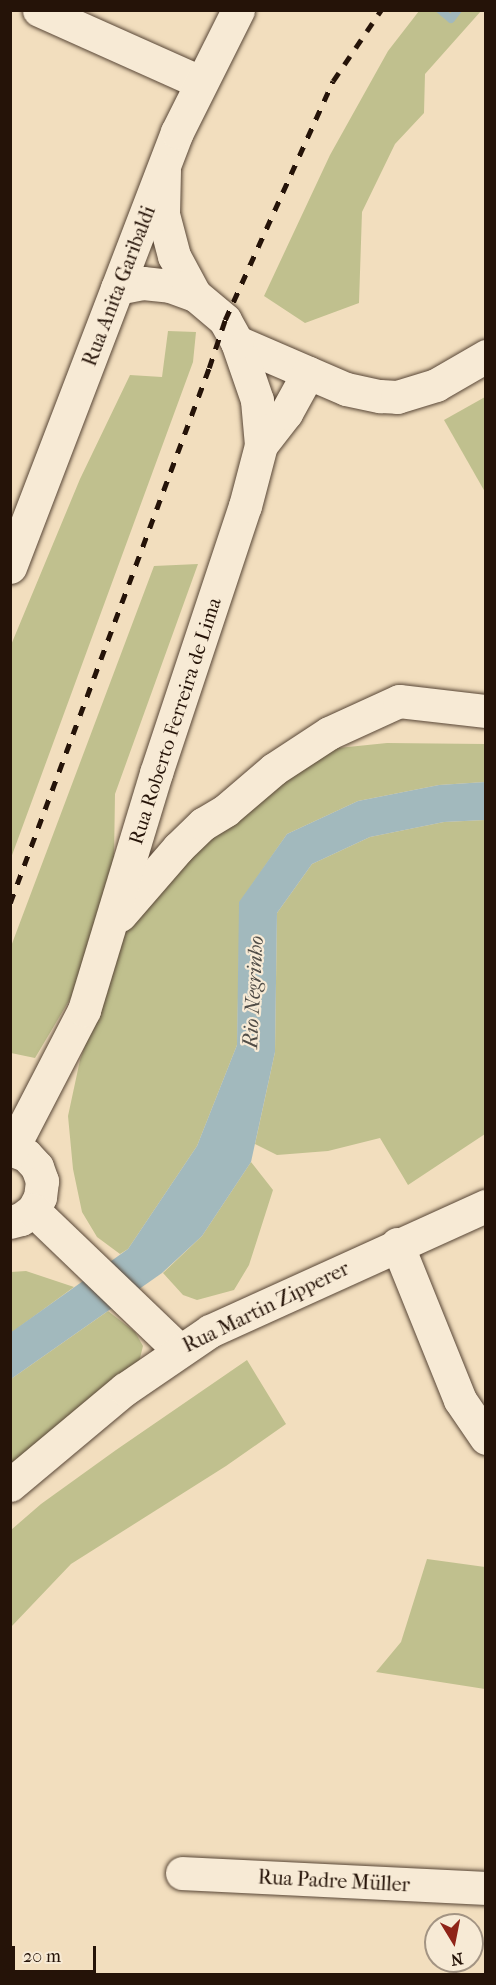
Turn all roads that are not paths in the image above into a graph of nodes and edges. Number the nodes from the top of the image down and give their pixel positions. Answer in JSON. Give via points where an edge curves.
{"nodes":[{"id":1,"x":39,"y":10,"type":"edge"},
{"id":2,"x":238,"y":10,"type":"edge"},
{"id":3,"x":200,"y":82,"type":"junction"},
{"id":4,"x":164,"y":170,"type":"junction"},
{"id":5,"x":117,"y":288,"type":"junction"},
{"id":6,"x":195,"y":294,"type":"junction"},
{"id":7,"x":237,"y":342,"type":"junction"},
{"id":8,"x":486,"y":356,"type":"edge"},
{"id":9,"x":308,"y":373,"type":"junction"},
{"id":10,"x":261,"y":445,"type":"junction"},
{"id":11,"x":10,"y":567,"type":"edge"},
{"id":12,"x":486,"y":711,"type":"edge"},
{"id":13,"x":111,"y":926,"type":"junction"},
{"id":14,"x":11,"y":1149,"type":"edge"},
{"id":15,"x":486,"y":1206,"type":"edge"},
{"id":16,"x":22,"y":1216,"type":"edge"},
{"id":17,"x":397,"y":1244,"type":"junction"},
{"id":18,"x":178,"y":1350,"type":"junction"},
{"id":19,"x":486,"y":1438,"type":"edge"},
{"id":20,"x":10,"y":1485,"type":"edge"},
{"id":21,"x":182,"y":1873,"type":"dead end"},
{"id":22,"x":486,"y":1888,"type":"edge"}],
"edges":[{"from":1,"to":3,"type":"street"},
{"from":2,"to":3,"type":"street","name":"Rua Anita Garibaldi"},
{"from":3,"to":4,"type":"street","name":"Rua Anita Garibaldi"},
{"from":4,"to":5,"type":"street","name":"Rua Anita Garibaldi"},
{"from":4,"to":6,"type":"street","name":"Rua Roberto Ferreira de Lima","via":[[163,214],[174,256]]},
{"from":5,"to":6,"type":"street","name":"Rua Roberto Ferreira de Lima","via":[[143,283]]},
{"from":5,"to":11,"type":"street","name":"Rua Anita Garibaldi"},
{"from":6,"to":7,"type":"street","name":"Rua Roberto Ferreira de Lima","via":[[225,320]]},
{"from":7,"to":9,"type":"street"},
{"from":7,"to":10,"type":"street","name":"Rua Roberto Ferreira de Lima","via":[[257,400]]},
{"from":8,"to":9,"type":"street","via":[[436,385],[397,397],[362,394]]},
{"from":9,"to":10,"type":"street"},
{"from":10,"to":13,"type":"street","name":"Rua Roberto Ferreira de Lima"},
{"from":12,"to":13,"type":"street","via":[[399,701],[329,733],[274,769],[226,810],[203,824]]},
{"from":13,"to":14,"type":"street","name":"Rua Roberto Ferreira de Lima","via":[[84,1010]]},
{"from":14,"to":16,"type":"street","via":[[26,1155],[37,1167],[42,1181],[40,1197]]},
{"from":15,"to":17,"type":"street","name":"Rua Martin Zipperer"},
{"from":16,"to":18,"type":"street","via":[[69,1245]]},
{"from":17,"to":18,"type":"street","name":"Rua Martin Zipperer","via":[[210,1330]]},
{"from":17,"to":19,"type":"street","via":[[460,1400]]},
{"from":18,"to":20,"type":"street","name":"Rua Martin Zipperer"},
{"from":21,"to":22,"type":"street","name":"Rua Padre Müller"}]}
